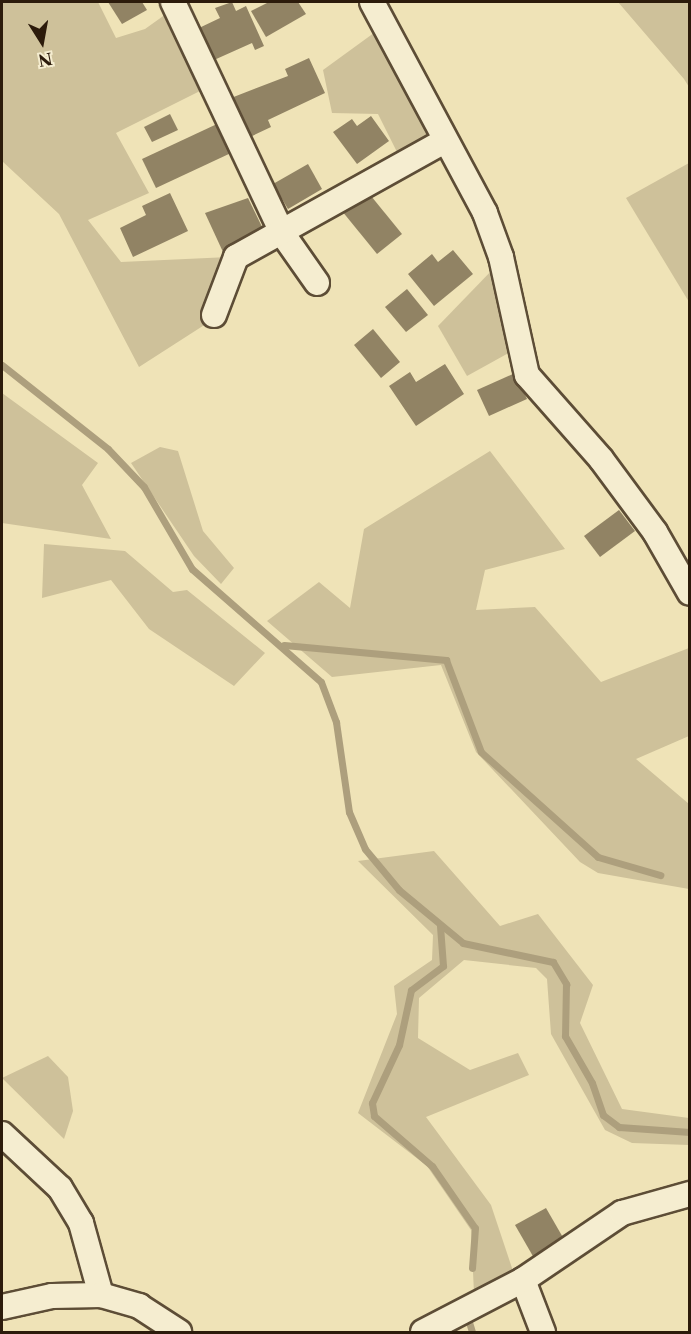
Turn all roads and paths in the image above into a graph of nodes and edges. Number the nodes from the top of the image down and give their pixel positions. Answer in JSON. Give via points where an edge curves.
{"nodes":[{"id":1,"x":173,"y":2,"type":"edge"},
{"id":2,"x":372,"y":2,"type":"edge"},
{"id":3,"x":444,"y":141,"type":"junction"},
{"id":4,"x":282,"y":233,"type":"junction"},
{"id":5,"x":317,"y":284,"type":"dead end"},
{"id":6,"x":214,"y":315,"type":"dead end"},
{"id":7,"x":690,"y":593,"type":"edge"},
{"id":8,"x":2,"y":1134,"type":"edge"},
{"id":9,"x":690,"y":1194,"type":"edge"},
{"id":10,"x":523,"y":1280,"type":"junction"},
{"id":11,"x":101,"y":1295,"type":"junction"},
{"id":12,"x":2,"y":1306,"type":"edge"},
{"id":13,"x":179,"y":1332,"type":"edge"},
{"id":14,"x":423,"y":1332,"type":"edge"},
{"id":15,"x":543,"y":1332,"type":"edge"}],
"edges":[{"from":1,"to":4,"type":"street"},
{"from":2,"to":3,"type":"street"},
{"from":3,"to":4,"type":"street"},
{"from":3,"to":7,"type":"street","via":[[497,246],[527,375],[601,459],[655,532]]},
{"from":4,"to":5,"type":"street"},
{"from":4,"to":6,"type":"street","via":[[236,257]]},
{"from":8,"to":11,"type":"street","via":[[60,1188],[81,1223]]},
{"from":9,"to":10,"type":"street","via":[[622,1213]]},
{"from":10,"to":14,"type":"street"},
{"from":10,"to":15,"type":"street"},
{"from":11,"to":12,"type":"street","via":[[52,1296]]},
{"from":11,"to":13,"type":"street","via":[[139,1306]]}]}
